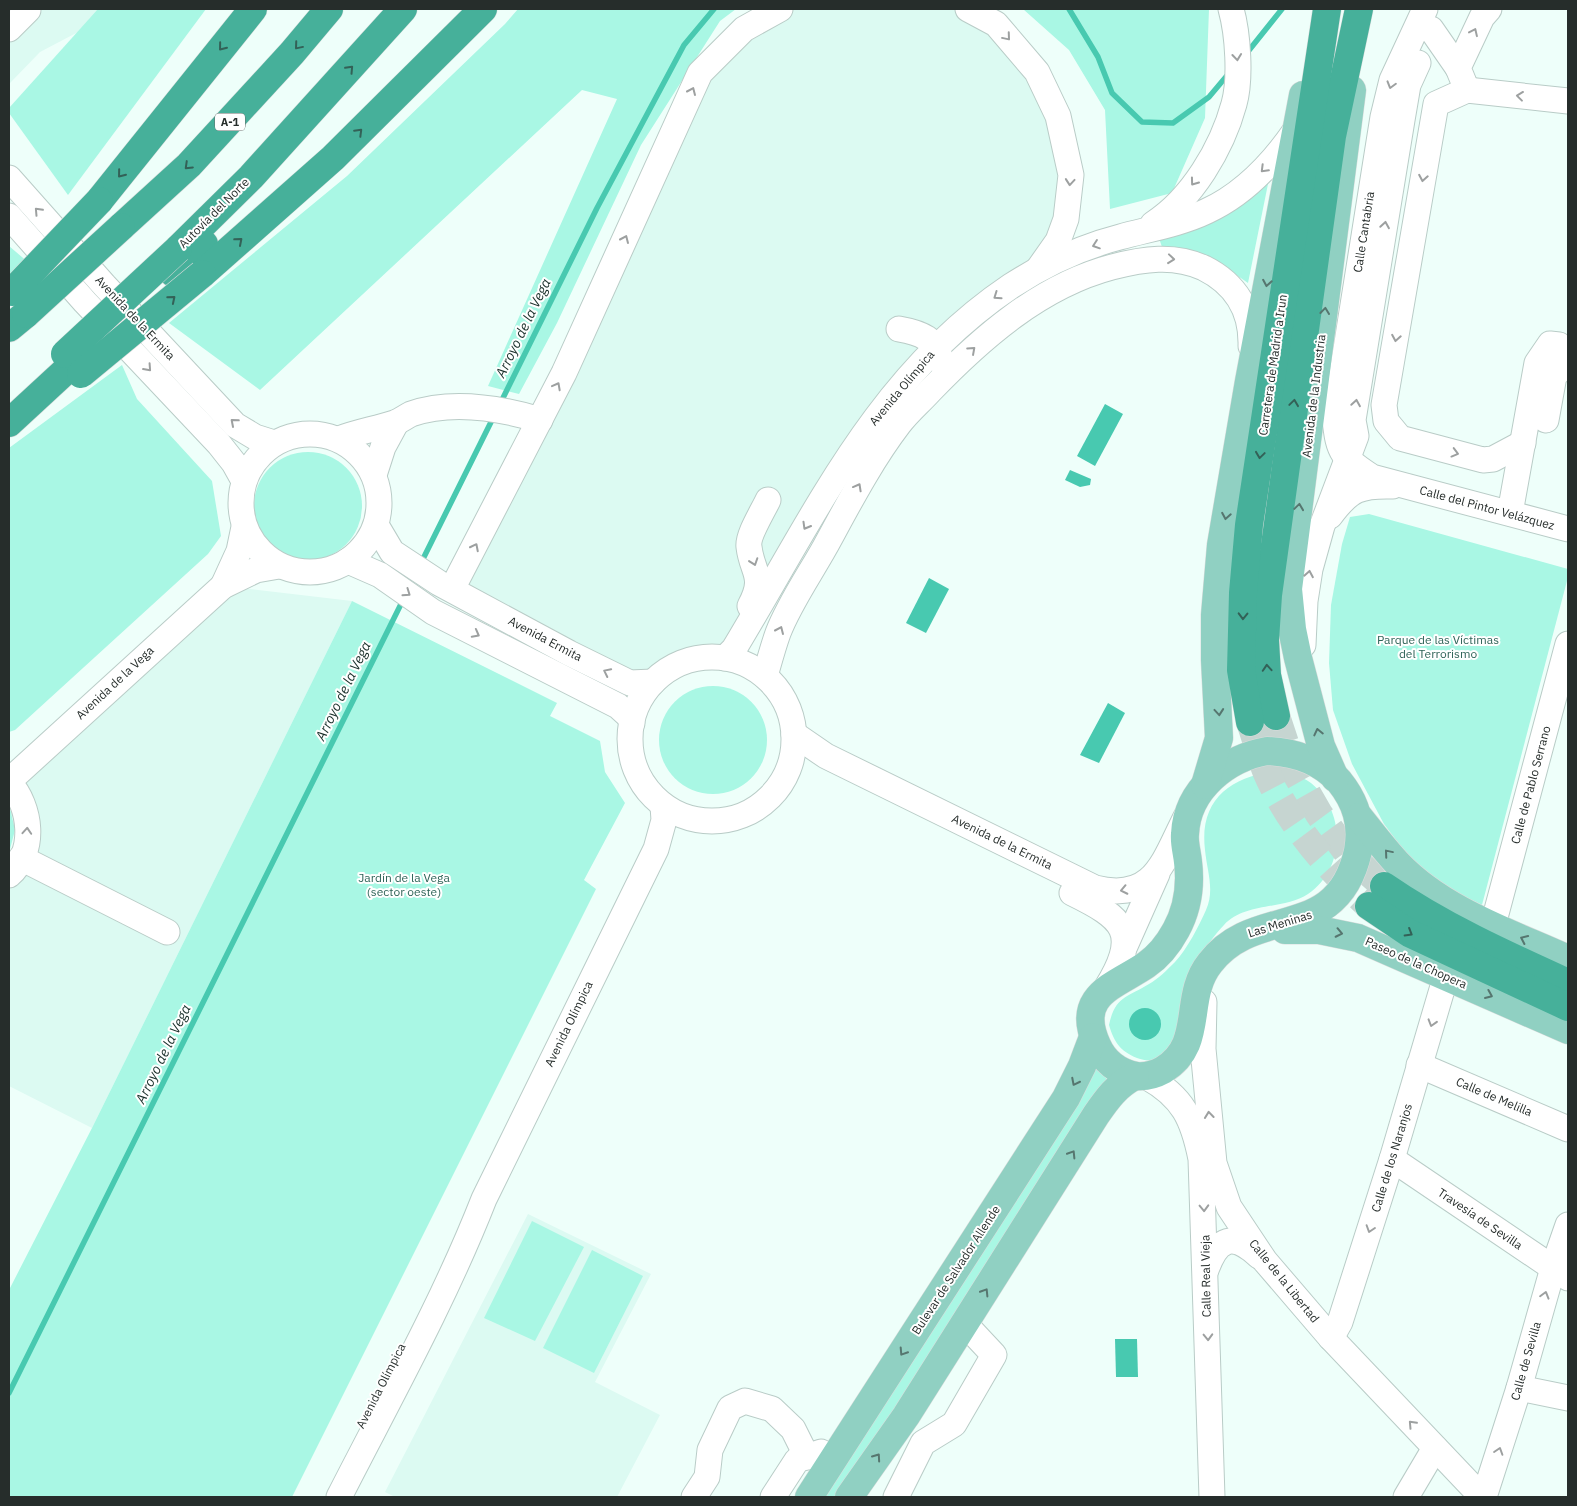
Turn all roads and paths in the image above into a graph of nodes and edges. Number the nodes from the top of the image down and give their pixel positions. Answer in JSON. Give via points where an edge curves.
{"nodes":[{"id":1,"x":252,"y":9,"type":"edge"},
{"id":2,"x":329,"y":9,"type":"edge"},
{"id":3,"x":403,"y":9,"type":"edge"},
{"id":4,"x":483,"y":9,"type":"edge"},
{"id":5,"x":780,"y":9,"type":"edge"},
{"id":6,"x":968,"y":9,"type":"edge"},
{"id":7,"x":1231,"y":9,"type":"edge"},
{"id":8,"x":1324,"y":9,"type":"edge"},
{"id":9,"x":1328,"y":9,"type":"edge"},
{"id":10,"x":1360,"y":9,"type":"edge"},
{"id":11,"x":1489,"y":9,"type":"edge"},
{"id":12,"x":28,"y":10,"type":"edge"},
{"id":13,"x":1432,"y":15,"type":"edge"},
{"id":14,"x":9,"y":29,"type":"edge"},
{"id":15,"x":1462,"y":79,"type":"junction"},
{"id":16,"x":1568,"y":101,"type":"edge"},
{"id":17,"x":1294,"y":132,"type":"junction"},
{"id":18,"x":9,"y":178,"type":"edge"},
{"id":19,"x":9,"y":216,"type":"edge"},
{"id":20,"x":1143,"y":231,"type":"junction"},
{"id":21,"x":1362,"y":245,"type":"junction"},
{"id":22,"x":1378,"y":266,"type":"junction"},
{"id":23,"x":1038,"y":269,"type":"junction"},
{"id":24,"x":1408,"y":269,"type":"junction"},
{"id":25,"x":14,"y":307,"type":"edge"},
{"id":26,"x":900,"y":329,"type":"dead end"},
{"id":27,"x":935,"y":348,"type":"junction"},
{"id":28,"x":73,"y":364,"type":"junction"},
{"id":29,"x":1249,"y":382,"type":"junction"},
{"id":30,"x":938,"y":383,"type":"junction"},
{"id":31,"x":9,"y":400,"type":"edge"},
{"id":32,"x":530,"y":417,"type":"junction"},
{"id":33,"x":1546,"y":420,"type":"dead end"},
{"id":34,"x":396,"y":423,"type":"junction"},
{"id":35,"x":9,"y":424,"type":"edge"},
{"id":36,"x":1356,"y":436,"type":"junction"},
{"id":37,"x":339,"y":440,"type":"junction"},
{"id":38,"x":274,"y":443,"type":"junction"},
{"id":39,"x":1523,"y":443,"type":"junction"},
{"id":40,"x":1347,"y":460,"type":"junction"},
{"id":41,"x":374,"y":475,"type":"junction"},
{"id":42,"x":244,"y":481,"type":"junction"},
{"id":43,"x":1406,"y":486,"type":"junction"},
{"id":44,"x":768,"y":500,"type":"dead end"},
{"id":45,"x":1510,"y":514,"type":"junction"},
{"id":46,"x":376,"y":525,"type":"junction"},
{"id":47,"x":1322,"y":526,"type":"junction"},
{"id":48,"x":244,"y":527,"type":"junction"},
{"id":49,"x":1568,"y":529,"type":"edge"},
{"id":50,"x":348,"y":562,"type":"junction"},
{"id":51,"x":279,"y":566,"type":"junction"},
{"id":52,"x":222,"y":586,"type":"junction"},
{"id":53,"x":446,"y":586,"type":"junction"},
{"id":54,"x":1568,"y":644,"type":"edge"},
{"id":55,"x":729,"y":653,"type":"junction"},
{"id":56,"x":1305,"y":675,"type":"junction"},
{"id":57,"x":765,"y":676,"type":"junction"},
{"id":58,"x":653,"y":682,"type":"junction"},
{"id":59,"x":632,"y":723,"type":"junction"},
{"id":60,"x":794,"y":734,"type":"junction"},
{"id":61,"x":791,"y":761,"type":"junction"},
{"id":62,"x":1336,"y":778,"type":"junction"},
{"id":63,"x":9,"y":781,"type":"edge"},
{"id":64,"x":1205,"y":785,"type":"junction"},
{"id":65,"x":663,"y":806,"type":"junction"},
{"id":66,"x":1186,"y":817,"type":"junction"},
{"id":67,"x":1359,"y":817,"type":"junction"},
{"id":68,"x":690,"y":818,"type":"junction"},
{"id":69,"x":656,"y":849,"type":"junction"},
{"id":70,"x":15,"y":866,"type":"edge"},
{"id":71,"x":1157,"y":874,"type":"junction"},
{"id":72,"x":1493,"y":925,"type":"junction"},
{"id":73,"x":1256,"y":929,"type":"junction"},
{"id":74,"x":167,"y":932,"type":"dead end"},
{"id":75,"x":1125,"y":946,"type":"junction"},
{"id":76,"x":1219,"y":952,"type":"junction"},
{"id":77,"x":1568,"y":959,"type":"edge"},
{"id":78,"x":1446,"y":976,"type":"junction"},
{"id":79,"x":1568,"y":983,"type":"edge"},
{"id":80,"x":1107,"y":987,"type":"junction"},
{"id":81,"x":1568,"y":1007,"type":"edge"},
{"id":82,"x":1568,"y":1030,"type":"edge"},
{"id":83,"x":1094,"y":1037,"type":"junction"},
{"id":84,"x":1419,"y":1065,"type":"junction"},
{"id":85,"x":1141,"y":1076,"type":"junction"},
{"id":86,"x":1568,"y":1129,"type":"edge"},
{"id":87,"x":1392,"y":1159,"type":"junction"},
{"id":88,"x":1568,"y":1226,"type":"edge"},
{"id":89,"x":1265,"y":1261,"type":"junction"},
{"id":90,"x":1206,"y":1271,"type":"junction"},
{"id":91,"x":1560,"y":1273,"type":"edge"},
{"id":92,"x":965,"y":1324,"type":"junction"},
{"id":93,"x":1331,"y":1338,"type":"junction"},
{"id":94,"x":1519,"y":1388,"type":"junction"},
{"id":95,"x":1568,"y":1398,"type":"edge"},
{"id":96,"x":906,"y":1416,"type":"junction"},
{"id":97,"x":923,"y":1443,"type":"junction"},
{"id":98,"x":842,"y":1444,"type":"junction"},
{"id":99,"x":1435,"y":1448,"type":"junction"},
{"id":100,"x":807,"y":1457,"type":"junction"},
{"id":101,"x":1216,"y":1494,"type":"edge"},
{"id":102,"x":342,"y":1495,"type":"edge"},
{"id":103,"x":694,"y":1497,"type":"edge"},
{"id":104,"x":773,"y":1497,"type":"edge"},
{"id":105,"x":809,"y":1497,"type":"edge"},
{"id":106,"x":849,"y":1497,"type":"edge"},
{"id":107,"x":896,"y":1497,"type":"edge"},
{"id":108,"x":1406,"y":1497,"type":"edge"},
{"id":109,"x":1483,"y":1497,"type":"edge"}],
"edges":[{"from":1,"to":25,"type":"highway","one_way":true,"bridge":true},
{"from":2,"to":25,"type":"highway","number":"A-1","one_way":true,"bridge":true,"via":[[190,166],[121,227]]},
{"from":28,"to":3,"type":"highway","name":"Autovía del Norte","one_way":true,"bridge":true,"via":[[176,261]]},
{"from":28,"to":4,"type":"highway","one_way":true,"bridge":true,"via":[[202,274],[333,158]]},
{"from":32,"to":5,"type":"street","one_way":true,"via":[[600,296],[700,73],[744,29]]},
{"from":6,"to":23,"type":"street","one_way":true,"via":[[996,24],[1037,72],[1058,116],[1071,175],[1066,219],[1058,241]]},
{"from":7,"to":20,"type":"street","one_way":true,"via":[[1238,66],[1234,103],[1220,141],[1179,203]]},
{"from":8,"to":17,"type":"main road"},
{"from":9,"to":10,"type":"highway","name":"Carretera de Madrid a Irun","one_way":true,"via":[[1249,525],[1243,593],[1242,670],[1263,719],[1268,595],[1332,136]]},
{"from":56,"to":10,"type":"main road","name":"Avenida de la Industria","one_way":true,"via":[[1292,629],[1288,589],[1347,140]]},
{"from":15,"to":11,"type":"street","one_way":true,"via":[[1482,17]]},
{"from":12,"to":14,"type":"street"},
{"from":13,"to":15,"type":"street"},
{"from":13,"to":21,"type":"street","name":"Calle Cantabria","one_way":true,"via":[[1392,80]]},
{"from":22,"to":13,"type":"street","name":"Calle Cantabria","one_way":true,"via":[[1408,85]]},
{"from":16,"to":15,"type":"street","one_way":true},
{"from":15,"to":24,"type":"street","one_way":true,"via":[[1436,104]]},
{"from":17,"to":20,"type":"street","name":"Avenida Olímpica","one_way":true,"via":[[1279,154],[1236,194],[1208,211]]},
{"from":17,"to":29,"type":"main road","one_way":true},
{"from":38,"to":18,"type":"street","name":"Avenida de la Ermita","one_way":true,"via":[[235,425]]},
{"from":19,"to":42,"type":"street","name":"Avenida de la Ermita","one_way":true,"via":[[218,444]]},
{"from":20,"to":23,"type":"street","name":"Avenida Olímpica","one_way":true,"via":[[1073,253]]},
{"from":21,"to":22,"type":"street","via":[[1368,260]]},
{"from":21,"to":40,"type":"street","name":"Calle Cantabria","via":[[1335,418],[1337,442]]},
{"from":22,"to":24,"type":"street"},
{"from":36,"to":22,"type":"street","name":"Calle Cantabria","one_way":true,"via":[[1353,420]]},
{"from":23,"to":27,"type":"street","name":"Avenida Olímpica","one_way":true,"via":[[978,309]]},
{"from":24,"to":39,"type":"street","one_way":true,"via":[[1384,405],[1386,421],[1400,438],[1483,460],[1493,459]]},
{"from":26,"to":27,"type":"street","via":[[922,333]]},
{"from":27,"to":30,"type":"street","via":[[942,365]]},
{"from":27,"to":55,"type":"street","name":"Avenida Olímpica","one_way":true,"via":[[882,407],[842,465]]},
{"from":28,"to":31,"type":"highway","name":"Autovía del Norte"},
{"from":28,"to":35,"type":"highway"},
{"from":30,"to":29,"type":"street","name":"Avenida Olímpica","one_way":true,"via":[[973,348],[1017,313],[1067,283],[1122,264],[1155,258],[1197,265],[1229,284],[1237,293],[1249,317]]},
{"from":29,"to":64,"type":"main road","one_way":true,"via":[[1221,545],[1215,615],[1219,738]]},
{"from":57,"to":30,"type":"street","name":"Avenida Olímpica","one_way":true,"via":[[778,632],[862,478],[900,423]]},
{"from":32,"to":34,"type":"street","via":[[455,406],[412,414]]},
{"from":53,"to":32,"type":"street","one_way":true},
{"from":33,"to":39,"type":"street","via":[[1554,376],[1562,368],[1566,356],[1559,345],[1550,344],[1537,363]]},
{"from":34,"to":37,"type":"street"},
{"from":34,"to":41,"type":"street","via":[[383,446]]},
{"from":36,"to":40,"type":"street","name":"Calle Cantabria"},
{"from":36,"to":43,"type":"street","via":[[1367,454]]},
{"from":37,"to":38,"type":"street","via":[[323,434],[306,433]]},
{"from":37,"to":41,"type":"street","via":[[366,460]]},
{"from":38,"to":42,"type":"street","via":[[251,466]]},
{"from":39,"to":45,"type":"street"},
{"from":40,"to":43,"type":"street","via":[[1372,477]]},
{"from":40,"to":47,"type":"street","name":"Calle Cantabria"},
{"from":41,"to":46,"type":"street","via":[[380,500]]},
{"from":42,"to":48,"type":"street","via":[[240,496]]},
{"from":43,"to":45,"type":"street","name":"Calle del Pintor Velázquez"},
{"from":43,"to":47,"type":"street","via":[[1366,485],[1341,500]]},
{"from":44,"to":55,"type":"street","one_way":true,"via":[[749,540],[759,581]]},
{"from":45,"to":49,"type":"street","name":"Calle del Pintor Velázquez"},
{"from":46,"to":50,"type":"street","via":[[369,539]]},
{"from":46,"to":53,"type":"street","name":"Avenida Ermita","via":[[392,552]]},
{"from":56,"to":47,"type":"street","name":"Calle Cantabria","one_way":true,"via":[[1305,601]]},
{"from":48,"to":51,"type":"street","via":[[258,550]]},
{"from":48,"to":52,"type":"street","name":"Avenida de la Vega","via":[[239,551]]},
{"from":50,"to":51,"type":"street","via":[[314,573],[296,572]]},
{"from":50,"to":59,"type":"street","one_way":true,"via":[[380,574],[433,612],[618,706]]},
{"from":51,"to":52,"type":"street","name":"Avenida de la Vega","via":[[256,570]]},
{"from":52,"to":63,"type":"street","name":"Avenida de la Vega"},
{"from":58,"to":53,"type":"street","name":"Avenida Ermita","one_way":true,"via":[[630,683]]},
{"from":54,"to":72,"type":"street","name":"Calle de Pablo Serrano"},
{"from":55,"to":57,"type":"street"},
{"from":55,"to":58,"type":"street","via":[[676,665]]},
{"from":62,"to":56,"type":"main road","name":"Avenida de la Industria","one_way":true,"via":[[1321,746]]},
{"from":57,"to":60,"type":"street","via":[[780,692],[791,715]]},
{"from":58,"to":59,"type":"street","via":[[640,700]]},
{"from":59,"to":65,"type":"street","via":[[631,754],[642,783]]},
{"from":60,"to":61,"type":"street"},
{"from":71,"to":60,"type":"street","name":"Avenida de la Ermita","one_way":true,"via":[[1121,891],[1095,888],[826,756]]},
{"from":61,"to":68,"type":"street","via":[[777,790],[752,811],[722,821]]},
{"from":61,"to":75,"type":"street","name":"Avenida de la Ermita","via":[[826,772],[1101,907],[1118,924]]},
{"from":62,"to":64,"type":"main road","name":"Las Meninas","via":[[1302,756],[1267,750],[1237,760],[1220,770]]},
{"from":62,"to":67,"type":"main road","name":"Las Meninas"},
{"from":70,"to":63,"type":"street","name":"Avenida de la Vega","one_way":true,"via":[[27,841],[28,822],[23,803]]},
{"from":64,"to":66,"type":"main road","name":"Las Meninas"},
{"from":65,"to":68,"type":"street"},
{"from":65,"to":69,"type":"street","name":"Avenida Olímpica","via":[[664,820]]},
{"from":66,"to":71,"type":"street"},
{"from":66,"to":80,"type":"main road","name":"Las Meninas","via":[[1184,836],[1190,886],[1177,929],[1154,958]]},
{"from":72,"to":67,"type":"main road","one_way":true,"via":[[1462,911],[1430,890],[1399,865]]},
{"from":67,"to":73,"type":"main road","name":"Las Meninas","via":[[1354,868],[1338,895],[1317,912],[1284,924]]},
{"from":68,"to":69,"type":"street","name":"Avenida Olímpica"},
{"from":69,"to":102,"type":"street","name":"Avenida Olímpica","via":[[484,1199],[457,1237]]},
{"from":70,"to":74,"type":"street","name":"Avenida de la Vega"},
{"from":71,"to":75,"type":"street"},
{"from":77,"to":72,"type":"main road","one_way":true},
{"from":73,"to":76,"type":"main road","name":"Las Meninas"},
{"from":73,"to":78,"type":"main road","name":"Paseo de la Chopera","one_way":true,"via":[[1336,932],[1358,938]]},
{"from":75,"to":80,"type":"street"},
{"from":76,"to":85,"type":"main road","name":"Las Meninas","via":[[1209,963],[1198,985],[1192,1030],[1184,1051],[1166,1068]]},
{"from":89,"to":76,"type":"street","name":"Calle de la Libertad","one_way":true,"via":[[1229,1207],[1214,1163],[1204,1059],[1203,1005],[1211,967]]},
{"from":78,"to":82,"type":"main road","name":"Paseo de la Chopera","one_way":true},
{"from":78,"to":84,"type":"street","name":"Calle de los Naranjos","one_way":true},
{"from":79,"to":81,"type":"highway","one_way":true,"via":[[1423,913],[1376,896],[1409,934]]},
{"from":80,"to":83,"type":"main road","name":"Las Meninas","via":[[1093,1008]]},
{"from":83,"to":85,"type":"main road","name":"Las Meninas","via":[[1110,1064]]},
{"from":83,"to":98,"type":"main road","name":"Bulevar de Salvador Allende","one_way":true,"via":[[1066,1098]]},
{"from":84,"to":86,"type":"street","name":"Calle de Melilla"},
{"from":84,"to":87,"type":"street","name":"Calle de los Naranjos"},
{"from":85,"to":90,"type":"street","name":"Calle Real Vieja","one_way":true,"via":[[1178,1100],[1196,1133],[1203,1172]]},
{"from":92,"to":85,"type":"main road","one_way":true,"via":[[1110,1095],[1124,1082]]},
{"from":87,"to":91,"type":"street","name":"Travesía de Sevilla"},
{"from":87,"to":93,"type":"street","name":"Calle de los Naranjos","one_way":true,"via":[[1340,1322]]},
{"from":88,"to":91,"type":"street","name":"Calle de Sevilla"},
{"from":89,"to":90,"type":"street","via":[[1248,1246],[1234,1240],[1224,1242],[1213,1252]]},
{"from":89,"to":93,"type":"street","name":"Calle de la Libertad"},
{"from":90,"to":101,"type":"street","name":"Calle Real Vieja","one_way":true},
{"from":94,"to":91,"type":"street","name":"Calle de Sevilla","one_way":true},
{"from":92,"to":96,"type":"main road"},
{"from":92,"to":97,"type":"street","via":[[994,1356],[954,1424]]},
{"from":99,"to":93,"type":"street","name":"Calle de la Libertad","one_way":true},
{"from":94,"to":95,"type":"street"},
{"from":109,"to":94,"type":"street","name":"Calle de Sevilla","one_way":true},
{"from":96,"to":97,"type":"street"},
{"from":106,"to":96,"type":"main road","one_way":true},
{"from":97,"to":107,"type":"street"},
{"from":98,"to":100,"type":"street"},
{"from":98,"to":105,"type":"main road","name":"Bulevar de Salvador Allende"},
{"from":99,"to":108,"type":"street"},
{"from":99,"to":109,"type":"street","name":"Calle de la Libertad"},
{"from":100,"to":103,"type":"street","via":[[793,1429],[772,1409],[745,1401],[730,1408],[710,1450],[707,1477]]},
{"from":100,"to":104,"type":"street","via":[[797,1460]]}]}
